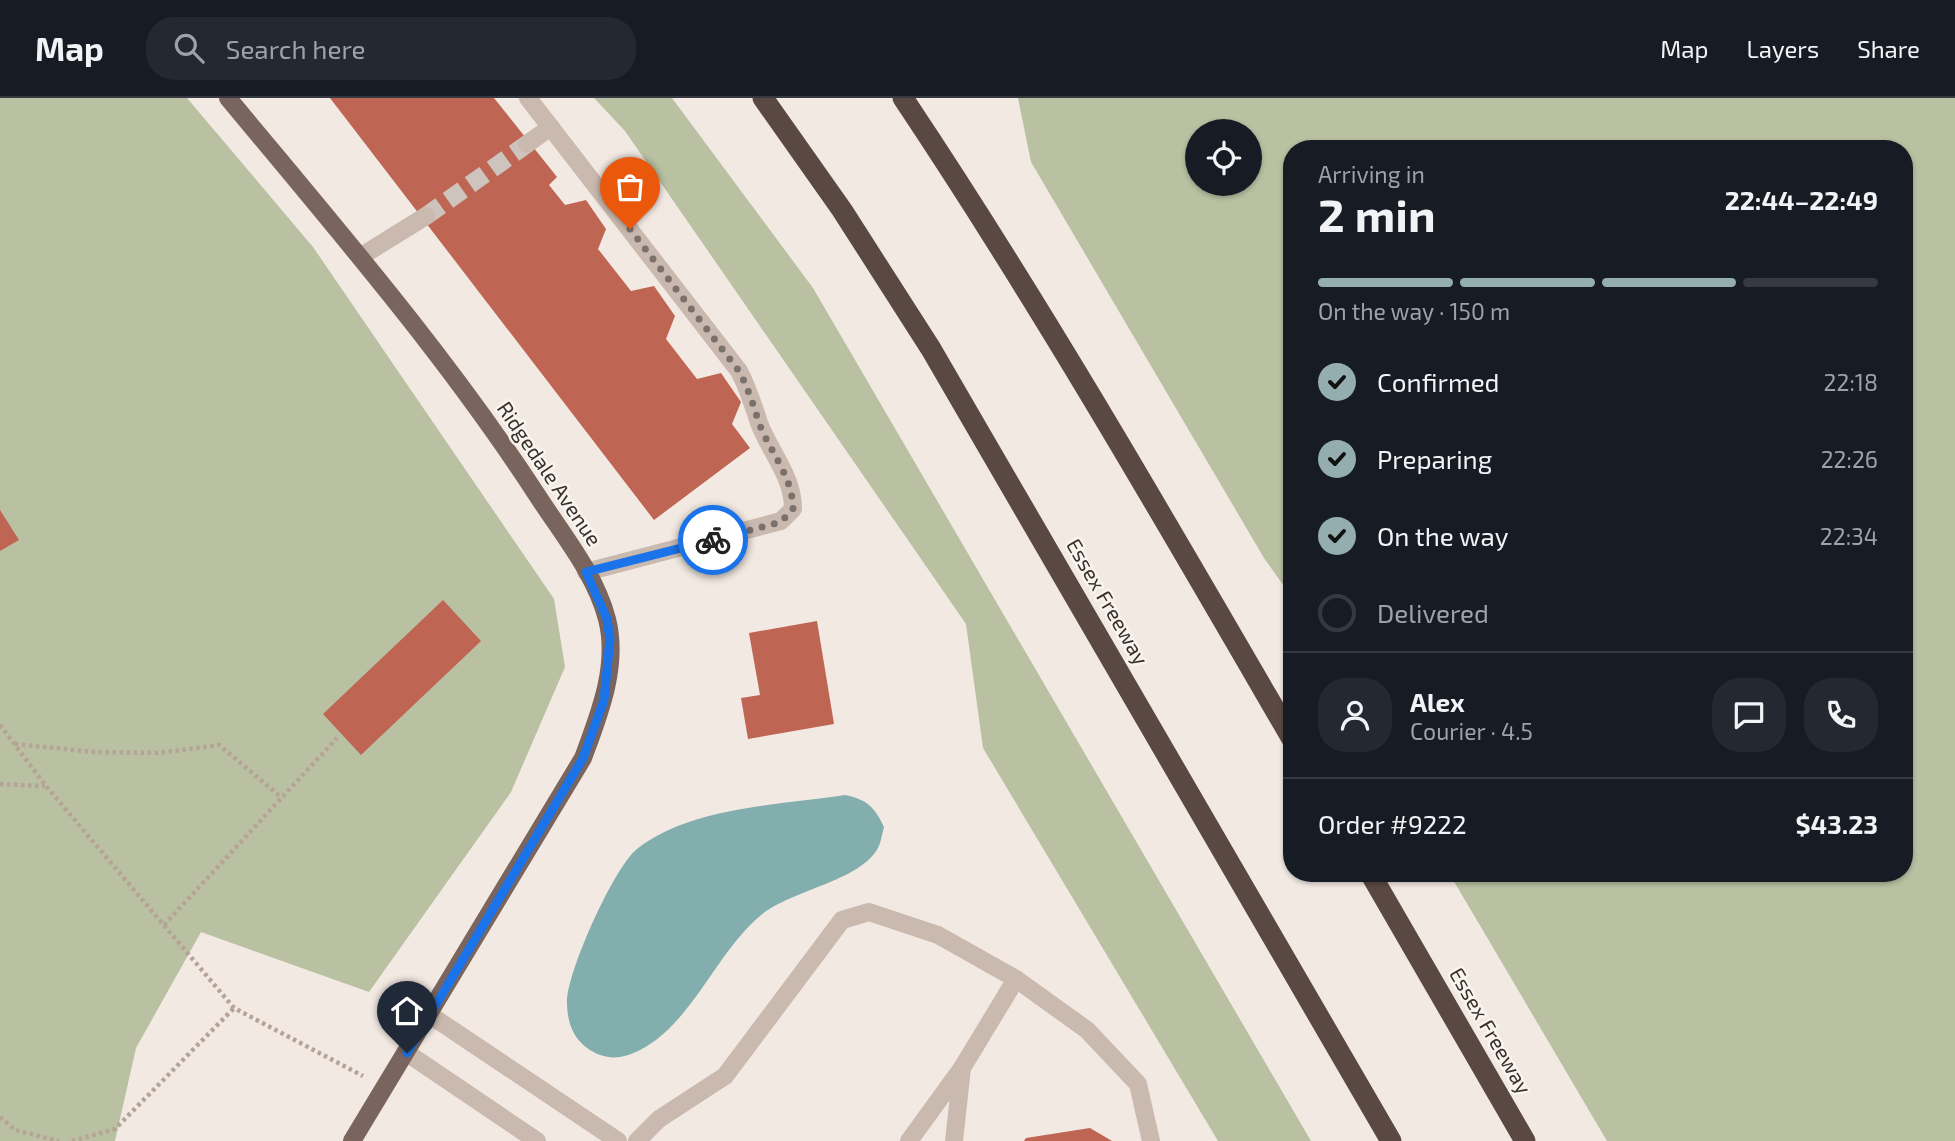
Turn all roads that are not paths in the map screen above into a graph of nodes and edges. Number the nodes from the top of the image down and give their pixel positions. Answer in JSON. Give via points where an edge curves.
{"nodes":[{"id":1,"x":228,"y":98,"type":"edge"},
{"id":2,"x":528,"y":98,"type":"edge"},
{"id":3,"x":763,"y":98,"type":"edge"},
{"id":4,"x":903,"y":98,"type":"edge"},
{"id":5,"x":551,"y":127,"type":"junction"},
{"id":6,"x":527,"y":144,"type":"tunnel mouth"},
{"id":7,"x":426,"y":216,"type":"tunnel mouth"},
{"id":8,"x":360,"y":257,"type":"junction"},
{"id":9,"x":586,"y":572,"type":"junction"},
{"id":10,"x":1283,"y":723,"type":"edge"},
{"id":11,"x":1375,"y":882,"type":"edge"},
{"id":12,"x":1016,"y":979,"type":"junction"},
{"id":13,"x":430,"y":1015,"type":"junction"},
{"id":14,"x":407,"y":1053,"type":"junction"},
{"id":15,"x":962,"y":1068,"type":"junction"},
{"id":16,"x":352,"y":1141,"type":"edge"},
{"id":17,"x":537,"y":1141,"type":"edge"},
{"id":18,"x":618,"y":1141,"type":"edge"},
{"id":19,"x":637,"y":1141,"type":"edge"},
{"id":20,"x":909,"y":1141,"type":"edge"},
{"id":21,"x":954,"y":1141,"type":"edge"},
{"id":22,"x":1151,"y":1141,"type":"edge"},
{"id":23,"x":1391,"y":1141,"type":"edge"},
{"id":24,"x":1525,"y":1141,"type":"edge"}],
"edges":[{"from":1,"to":8,"type":"main road","name":"Ridgedale Avenue"},
{"from":2,"to":5,"type":"lane"},
{"from":3,"to":23,"type":"highway","name":"Essex Freeway","via":[[931,349]]},
{"from":4,"to":10,"type":"highway","via":[[1105,416]]},
{"from":5,"to":6,"type":"lane"},
{"from":5,"to":9,"type":"lane","via":[[739,371],[793,497],[793,509],[781,522]]},
{"from":7,"to":8,"type":"lane"},
{"from":8,"to":9,"type":"main road","name":"Ridgedale Avenue","via":[[502,442]]},
{"from":9,"to":13,"type":"main road","name":"Ridgedale Avenue","via":[[607,619],[610,639],[604,700],[583,758]]},
{"from":11,"to":24,"type":"highway","name":"Essex Freeway"},
{"from":12,"to":15,"type":"lane"},
{"from":12,"to":19,"type":"lane","via":[[938,935],[869,912],[842,920],[725,1076],[659,1119]]},
{"from":12,"to":22,"type":"lane","via":[[1087,1030],[1138,1084]]},
{"from":13,"to":14,"type":"main road","name":"Ridgedale Avenue"},
{"from":13,"to":18,"type":"lane"},
{"from":14,"to":16,"type":"main road","name":"Ridgedale Avenue"},
{"from":14,"to":17,"type":"lane"},
{"from":15,"to":20,"type":"lane"},
{"from":15,"to":21,"type":"lane"}]}
